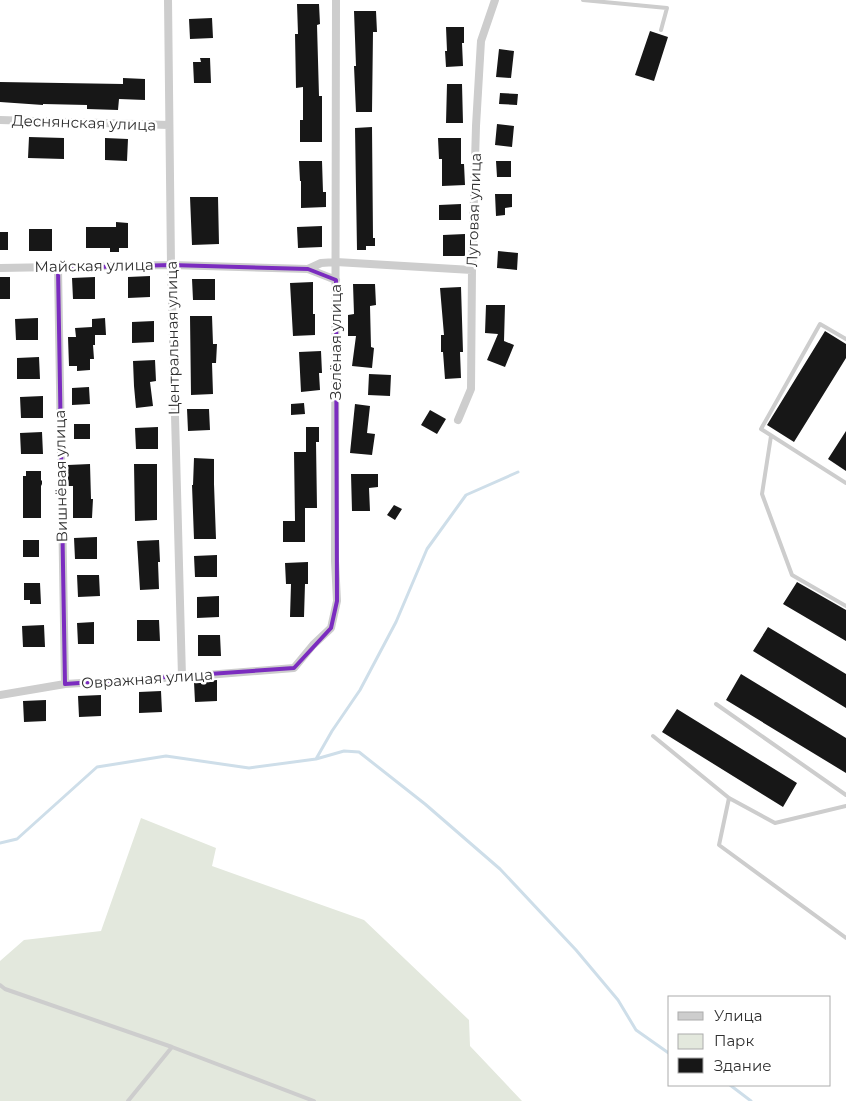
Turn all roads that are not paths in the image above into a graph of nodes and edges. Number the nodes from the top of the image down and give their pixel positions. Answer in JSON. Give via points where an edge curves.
{"nodes":[{"id":1,"x":168,"y":0,"type":"edge"},
{"id":2,"x":336,"y":0,"type":"edge"},
{"id":3,"x":495,"y":0,"type":"edge"},
{"id":4,"x":583,"y":0,"type":"edge"},
{"id":5,"x":661,"y":30,"type":"dead end"},
{"id":6,"x":0,"y":120,"type":"edge"},
{"id":7,"x":169,"y":125,"type":"junction"},
{"id":8,"x":336,"y":262,"type":"junction"},
{"id":9,"x":172,"y":265,"type":"junction"},
{"id":10,"x":0,"y":268,"type":"edge"},
{"id":11,"x":58,"y":268,"type":"junction"},
{"id":12,"x":308,"y":269,"type":"junction"},
{"id":13,"x":472,"y":270,"type":"junction"},
{"id":14,"x":336,"y":280,"type":"junction"},
{"id":15,"x":846,"y":339,"type":"edge"},
{"id":16,"x":458,"y":420,"type":"dead end"},
{"id":17,"x":771,"y":436,"type":"junction"},
{"id":18,"x":846,"y":483,"type":"edge"},
{"id":19,"x":846,"y":606,"type":"edge"},
{"id":20,"x":294,"y":668,"type":"joint"},
{"id":21,"x":182,"y":677,"type":"junction"},
{"id":22,"x":65,"y":684,"type":"junction"},
{"id":23,"x":0,"y":695,"type":"edge"},
{"id":24,"x":716,"y":704,"type":"dead end"},
{"id":25,"x":653,"y":736,"type":"dead end"},
{"id":26,"x":846,"y":795,"type":"edge"},
{"id":27,"x":729,"y":798,"type":"junction"},
{"id":28,"x":846,"y":806,"type":"edge"},
{"id":29,"x":846,"y":938,"type":"edge"},
{"id":30,"x":0,"y":985,"type":"edge"},
{"id":31,"x":172,"y":1048,"type":"junction"},
{"id":32,"x":128,"y":1101,"type":"edge"},
{"id":33,"x":314,"y":1101,"type":"edge"}],
"edges":[{"from":1,"to":7,"type":"street","name":"Центральная улица"},
{"from":2,"to":8,"type":"street","name":"Зелёная улица"},
{"from":3,"to":13,"type":"street","name":"Луговая улица","via":[[480,41]]},
{"from":4,"to":5,"type":"lane","via":[[667,8]]},
{"from":6,"to":7,"type":"street","name":"Деснянская улица"},
{"from":7,"to":9,"type":"street","name":"Центральная улица"},
{"from":8,"to":12,"type":"street","via":[[321,263]]},
{"from":8,"to":13,"type":"street"},
{"from":8,"to":14,"type":"street","name":"Зелёная улица"},
{"from":9,"to":11,"type":"street","name":"Майская улица"},
{"from":9,"to":12,"type":"street","name":"Майская улица"},
{"from":9,"to":21,"type":"street","name":"Центральная улица"},
{"from":10,"to":11,"type":"street","name":"Майская улица"},
{"from":11,"to":22,"type":"street","name":"Вишнёвая улица"},
{"from":12,"to":14,"type":"street"},
{"from":13,"to":16,"type":"street","name":"Луговая улица","via":[[471,389]]},
{"from":14,"to":20,"type":"street","name":"Зелёная улица","via":[[337,601],[331,628]]},
{"from":15,"to":17,"type":"lane","via":[[820,324],[761,429]]},
{"from":17,"to":18,"type":"lane"},
{"from":17,"to":19,"type":"lane","via":[[762,494],[792,574]]},
{"from":20,"to":21,"type":"street","name":"Овражная улица"},
{"from":21,"to":22,"type":"street","name":"Овражная улица"},
{"from":22,"to":23,"type":"street","name":"Овражная улица"},
{"from":24,"to":26,"type":"lane"},
{"from":25,"to":27,"type":"lane"},
{"from":27,"to":28,"type":"lane","via":[[775,823]]},
{"from":27,"to":29,"type":"lane","via":[[719,845]]},
{"from":30,"to":31,"type":"lane"},
{"from":31,"to":32,"type":"lane"},
{"from":31,"to":33,"type":"lane"}]}
